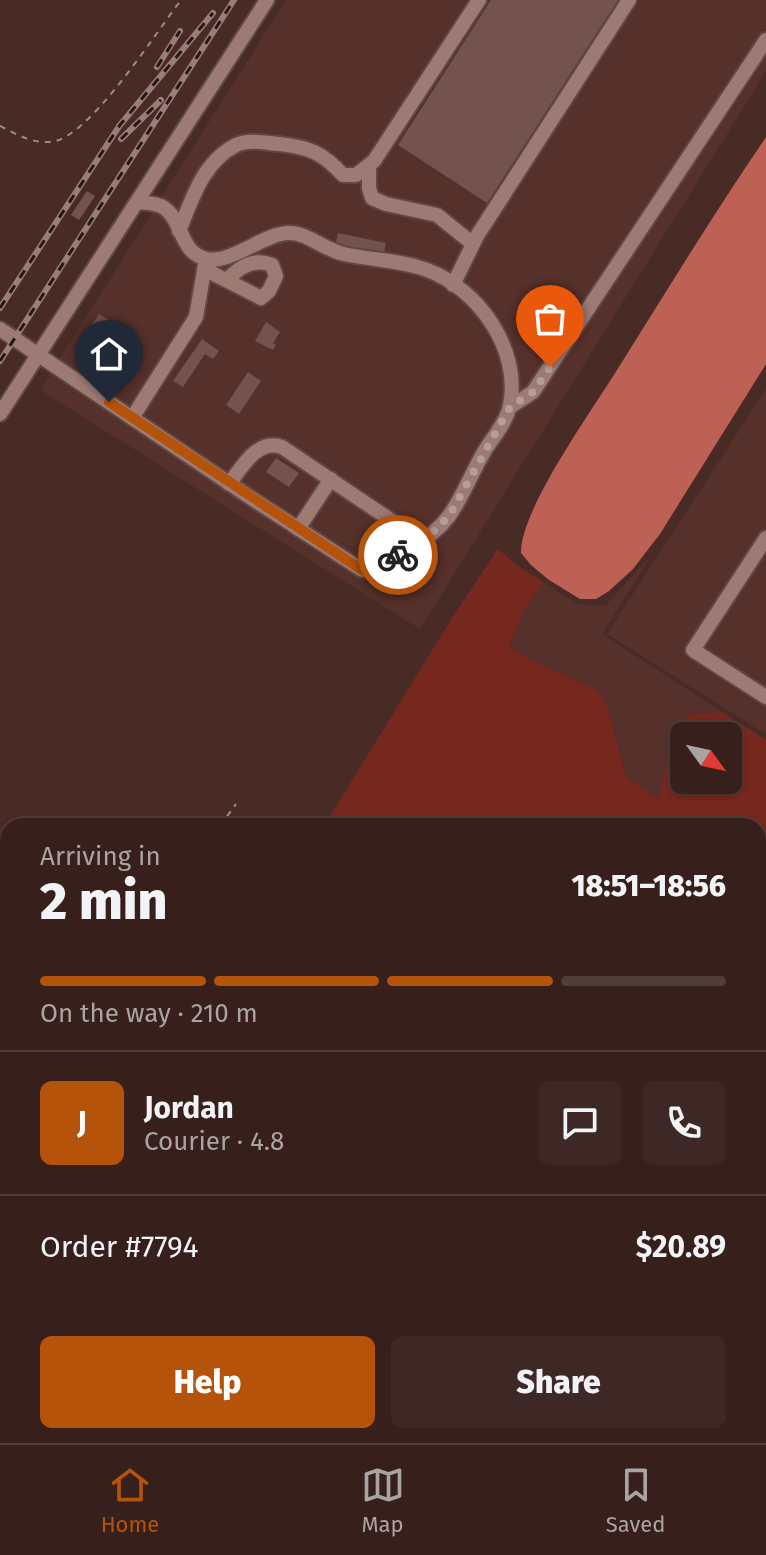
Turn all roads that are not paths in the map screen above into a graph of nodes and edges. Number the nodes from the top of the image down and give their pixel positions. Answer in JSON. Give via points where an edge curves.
{"nodes":[{"id":1,"x":267,"y":0,"type":"edge"},
{"id":2,"x":479,"y":0,"type":"edge"},
{"id":3,"x":629,"y":0,"type":"edge"},
{"id":4,"x":766,"y":40,"type":"edge"},
{"id":5,"x":369,"y":165,"type":"junction"},
{"id":6,"x":137,"y":202,"type":"junction"},
{"id":7,"x":179,"y":231,"type":"junction"},
{"id":8,"x":473,"y":244,"type":"junction"},
{"id":9,"x":205,"y":264,"type":"junction"},
{"id":10,"x":228,"y":279,"type":"dead end"},
{"id":11,"x":453,"y":285,"type":"junction"},
{"id":12,"x":0,"y":329,"type":"edge"},
{"id":13,"x":39,"y":355,"type":"junction"},
{"id":14,"x":510,"y":407,"type":"junction"},
{"id":15,"x":0,"y":414,"type":"edge"},
{"id":16,"x":132,"y":418,"type":"junction"},
{"id":17,"x":331,"y":479,"type":"junction"},
{"id":18,"x":229,"y":484,"type":"junction"},
{"id":19,"x":298,"y":529,"type":"junction"},
{"id":20,"x":766,"y":538,"type":"edge"},
{"id":21,"x":401,"y":553,"type":"junction"},
{"id":22,"x":766,"y":697,"type":"edge"}],
"edges":[{"from":1,"to":6,"type":"street"},
{"from":2,"to":5,"type":"street"},
{"from":3,"to":8,"type":"street"},
{"from":4,"to":14,"type":"street","via":[[533,392]]},
{"from":5,"to":7,"type":"street","via":[[356,175],[343,175],[325,155],[254,142],[237,145],[201,177]]},
{"from":5,"to":8,"type":"street","via":[[372,198],[437,215]]},
{"from":6,"to":7,"type":"street","via":[[159,205]]},
{"from":6,"to":13,"type":"street"},
{"from":7,"to":9,"type":"street"},
{"from":8,"to":11,"type":"street"},
{"from":9,"to":10,"type":"street"},
{"from":9,"to":11,"type":"street","via":[[273,236],[302,234],[331,252],[420,267]]},
{"from":9,"to":16,"type":"street","via":[[196,317]]},
{"from":11,"to":14,"type":"street","via":[[470,298],[506,348]]},
{"from":12,"to":13,"type":"street"},
{"from":13,"to":15,"type":"street"},
{"from":13,"to":16,"type":"street"},
{"from":14,"to":21,"type":"street","via":[[449,516]]},
{"from":16,"to":18,"type":"street"},
{"from":17,"to":18,"type":"street","via":[[275,445],[250,457]]},
{"from":17,"to":19,"type":"street"},
{"from":17,"to":21,"type":"street","via":[[392,521],[401,535]]},
{"from":18,"to":19,"type":"street"},
{"from":19,"to":21,"type":"street","via":[[362,570]]},
{"from":20,"to":22,"type":"street","via":[[693,650]]}]}
